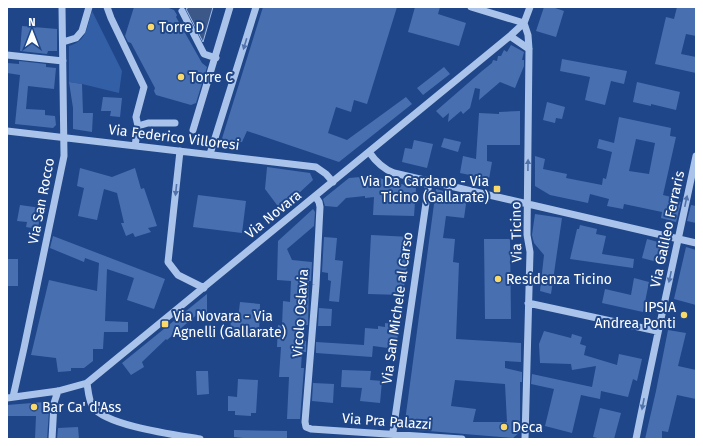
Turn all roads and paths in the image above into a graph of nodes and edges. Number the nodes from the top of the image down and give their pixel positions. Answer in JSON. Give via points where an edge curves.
{"nodes":[{"id":1,"x":62,"y":7,"type":"edge"},
{"id":2,"x":89,"y":7,"type":"edge"},
{"id":3,"x":107,"y":7,"type":"edge"},
{"id":4,"x":230,"y":7,"type":"edge"},
{"id":5,"x":256,"y":7,"type":"edge"},
{"id":6,"x":471,"y":7,"type":"edge"},
{"id":7,"x":530,"y":7,"type":"edge"},
{"id":8,"x":182,"y":11,"type":"dead end"},
{"id":9,"x":524,"y":23,"type":"junction"},
{"id":10,"x":510,"y":36,"type":"junction"},
{"id":11,"x":63,"y":42,"type":"junction"},
{"id":12,"x":529,"y":49,"type":"junction"},
{"id":13,"x":7,"y":55,"type":"edge"},
{"id":14,"x":216,"y":58,"type":"junction"},
{"id":15,"x":63,"y":60,"type":"junction"},
{"id":16,"x":175,"y":123,"type":"dead end"},
{"id":17,"x":138,"y":126,"type":"junction"},
{"id":18,"x":193,"y":130,"type":"dead end"},
{"id":19,"x":7,"y":131,"type":"edge"},
{"id":20,"x":64,"y":138,"type":"junction"},
{"id":21,"x":135,"y":146,"type":"junction"},
{"id":22,"x":180,"y":151,"type":"junction"},
{"id":23,"x":369,"y":152,"type":"junction"},
{"id":24,"x":210,"y":154,"type":"junction"},
{"id":25,"x":696,"y":156,"type":"edge"},
{"id":26,"x":333,"y":182,"type":"junction"},
{"id":27,"x":428,"y":182,"type":"junction"},
{"id":28,"x":315,"y":196,"type":"junction"},
{"id":29,"x":528,"y":204,"type":"junction"},
{"id":30,"x":678,"y":239,"type":"junction"},
{"id":31,"x":696,"y":243,"type":"edge"},
{"id":32,"x":204,"y":288,"type":"junction"},
{"id":33,"x":528,"y":303,"type":"junction"},
{"id":34,"x":657,"y":331,"type":"junction"},
{"id":35,"x":87,"y":383,"type":"junction"},
{"id":36,"x":58,"y":391,"type":"junction"},
{"id":37,"x":10,"y":398,"type":"edge"},
{"id":38,"x":312,"y":429,"type":"joint"},
{"id":39,"x":392,"y":436,"type":"edge"},
{"id":40,"x":52,"y":439,"type":"edge"},
{"id":41,"x":200,"y":439,"type":"edge"},
{"id":42,"x":462,"y":439,"type":"edge"},
{"id":43,"x":525,"y":439,"type":"edge"},
{"id":44,"x":636,"y":439,"type":"edge"}],
"edges":[{"from":1,"to":11,"type":"street","name":"Via San Rocco"},
{"from":2,"to":11,"type":"street","via":[[82,31],[76,38]]},
{"from":3,"to":17,"type":"street","via":[[144,87],[136,117]]},
{"from":4,"to":14,"type":"street"},
{"from":5,"to":24,"type":"street","one_way":true},
{"from":6,"to":9,"type":"street"},
{"from":7,"to":9,"type":"street","name":"Via Novara"},
{"from":8,"to":14,"type":"street","via":[[204,54]]},
{"from":9,"to":10,"type":"street","name":"Via Novara"},
{"from":9,"to":12,"type":"street","name":"Via Ticino"},
{"from":10,"to":12,"type":"street"},
{"from":10,"to":23,"type":"street","name":"Via Novara"},
{"from":11,"to":15,"type":"street","name":"Via San Rocco"},
{"from":29,"to":12,"type":"street","name":"Via Ticino","one_way":true},
{"from":13,"to":15,"type":"street"},
{"from":14,"to":18,"type":"street"},
{"from":15,"to":20,"type":"street","name":"Via San Rocco"},
{"from":16,"to":17,"type":"street","via":[[148,122]]},
{"from":17,"to":21,"type":"street"},
{"from":19,"to":20,"type":"street","name":"Via Federico Villoresi"},
{"from":20,"to":21,"type":"street","name":"Via Federico Villoresi"},
{"from":20,"to":37,"type":"street","name":"Via San Rocco","via":[[64,156],[24,348]]},
{"from":21,"to":22,"type":"street","name":"Via Federico Villoresi"},
{"from":22,"to":24,"type":"street","name":"Via Federico Villoresi"},
{"from":22,"to":32,"type":"street","one_way":true,"via":[[168,262],[178,275]]},
{"from":23,"to":26,"type":"street","name":"Via Novara"},
{"from":23,"to":27,"type":"street","via":[[385,170]]},
{"from":24,"to":26,"type":"street","name":"Via Federico Villoresi","via":[[316,167]]},
{"from":30,"to":25,"type":"street","name":"Via Galileo Ferraris","one_way":true},
{"from":26,"to":28,"type":"street","name":"Via Novara"},
{"from":27,"to":29,"type":"street"},
{"from":27,"to":39,"type":"street","name":"Via San Michele al Carso"},
{"from":28,"to":32,"type":"street","name":"Via Novara"},
{"from":28,"to":38,"type":"street","name":"Vicolo Oslavia","via":[[320,207],[305,422],[306,427]]},
{"from":29,"to":30,"type":"street"},
{"from":29,"to":33,"type":"street","name":"Via Ticino"},
{"from":30,"to":31,"type":"street"},
{"from":30,"to":34,"type":"street","name":"Via Galileo Ferraris","one_way":true},
{"from":32,"to":35,"type":"street","name":"Via Novara"},
{"from":33,"to":34,"type":"street"},
{"from":33,"to":43,"type":"street","name":"Via Ticino"},
{"from":34,"to":44,"type":"street","name":"Via Galileo Ferraris","one_way":true},
{"from":35,"to":36,"type":"street","name":"Via Novara"},
{"from":35,"to":41,"type":"street","via":[[92,406],[102,415],[139,428]]},
{"from":36,"to":37,"type":"street","name":"Via Novara"},
{"from":36,"to":40,"type":"street","via":[[54,403]]},
{"from":38,"to":39,"type":"street","name":"Via Pra Palazzi"},
{"from":39,"to":42,"type":"street","name":"Via Pra Palazzi"}]}
